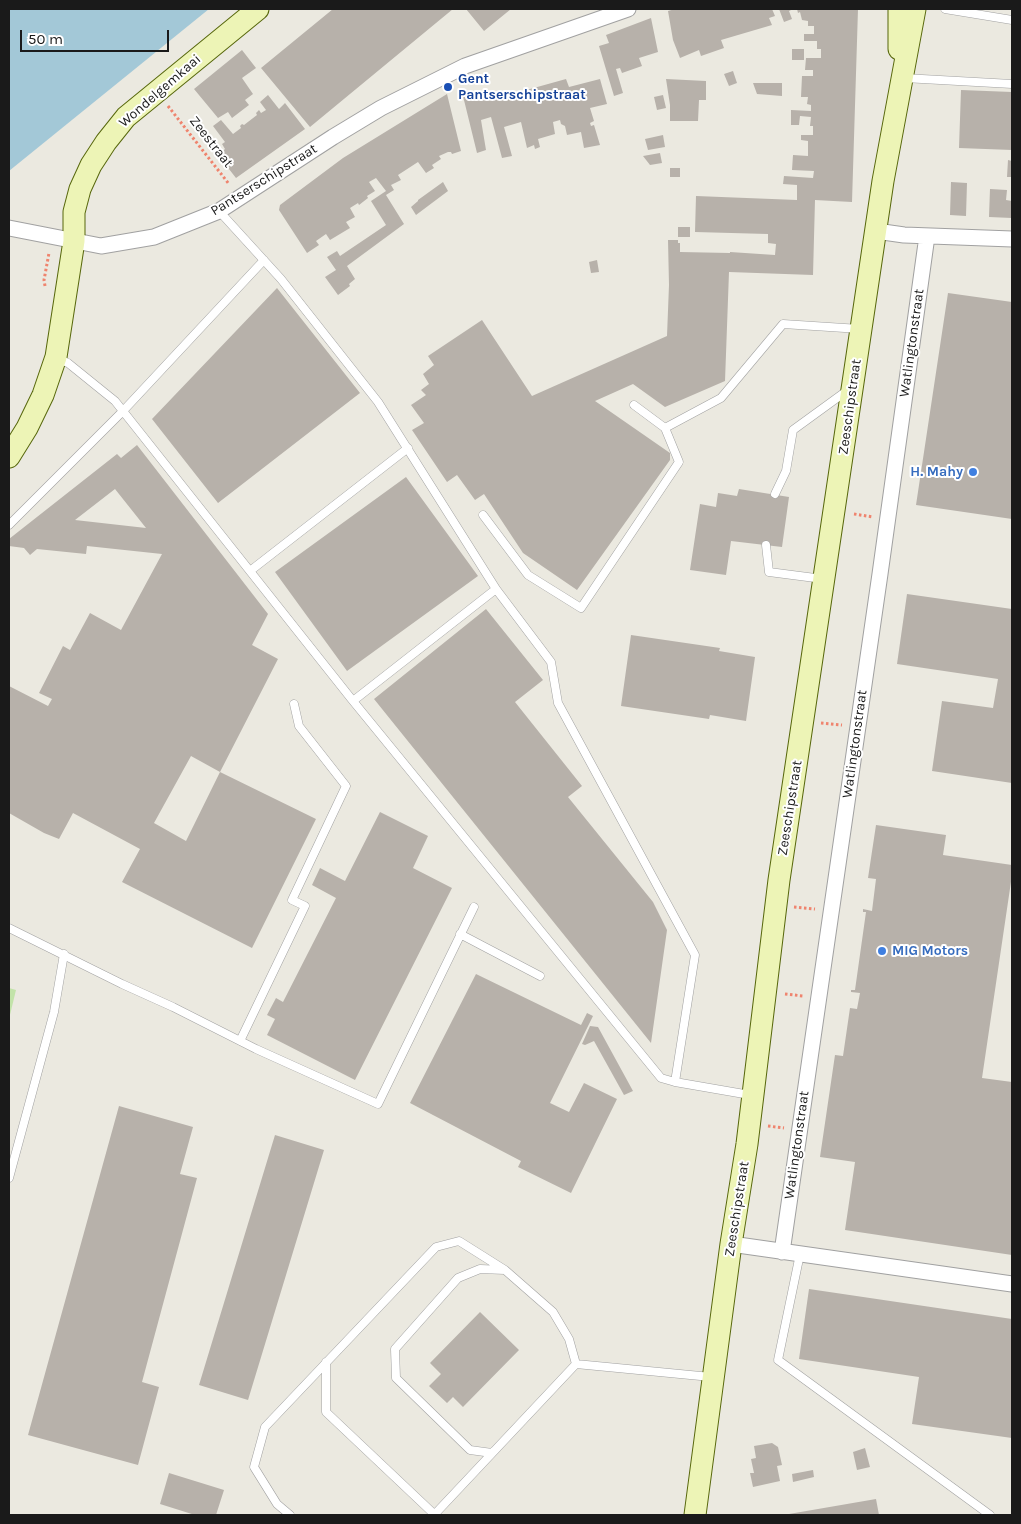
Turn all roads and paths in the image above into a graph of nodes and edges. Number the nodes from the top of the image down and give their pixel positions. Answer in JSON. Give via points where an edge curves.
{"nodes":[{"id":1,"x":258,"y":9,"type":"edge"},
{"id":2,"x":628,"y":9,"type":"edge"},
{"id":3,"x":898,"y":9,"type":"edge"},
{"id":4,"x":915,"y":9,"type":"edge"},
{"id":5,"x":944,"y":9,"type":"edge"},
{"id":6,"x":980,"y":12,"type":"edge"},
{"id":7,"x":1012,"y":20,"type":"edge"},
{"id":8,"x":903,"y":78,"type":"junction"},
{"id":9,"x":1012,"y":84,"type":"edge"},
{"id":10,"x":164,"y":101,"type":"dead end"},
{"id":11,"x":898,"y":102,"type":"junction"},
{"id":12,"x":240,"y":198,"type":"junction"},
{"id":13,"x":219,"y":211,"type":"junction"},
{"id":14,"x":9,"y":228,"type":"edge"},
{"id":15,"x":876,"y":231,"type":"junction"},
{"id":16,"x":927,"y":236,"type":"junction"},
{"id":17,"x":1012,"y":239,"type":"edge"},
{"id":18,"x":74,"y":241,"type":"junction"},
{"id":19,"x":264,"y":260,"type":"junction"},
{"id":20,"x":862,"y":329,"type":"junction"},
{"id":21,"x":56,"y":357,"type":"junction"},
{"id":22,"x":854,"y":385,"type":"junction"},
{"id":23,"x":634,"y":405,"type":"dead end"},
{"id":24,"x":123,"y":411,"type":"junction"},
{"id":25,"x":665,"y":428,"type":"junction"},
{"id":26,"x":408,"y":448,"type":"junction"},
{"id":27,"x":9,"y":457,"type":"edge"},
{"id":28,"x":775,"y":494,"type":"dead end"},
{"id":29,"x":835,"y":511,"type":"junction"},
{"id":30,"x":483,"y":515,"type":"dead end"},
{"id":31,"x":888,"y":519,"type":"junction"},
{"id":32,"x":9,"y":525,"type":"edge"},
{"id":33,"x":766,"y":545,"type":"dead end"},
{"id":34,"x":250,"y":571,"type":"junction"},
{"id":35,"x":825,"y":579,"type":"junction"},
{"id":36,"x":496,"y":588,"type":"junction"},
{"id":37,"x":353,"y":701,"type":"junction"},
{"id":38,"x":294,"y":704,"type":"dead end"},
{"id":39,"x":803,"y":721,"type":"junction"},
{"id":40,"x":858,"y":726,"type":"junction"},
{"id":41,"x":776,"y":905,"type":"junction"},
{"id":42,"x":474,"y":907,"type":"dead end"},
{"id":43,"x":831,"y":910,"type":"junction"},
{"id":44,"x":9,"y":928,"type":"edge"},
{"id":45,"x":460,"y":934,"type":"junction"},
{"id":46,"x":64,"y":954,"type":"junction"},
{"id":47,"x":540,"y":976,"type":"dead end"},
{"id":48,"x":766,"y":991,"type":"junction"},
{"id":49,"x":819,"y":998,"type":"junction"},
{"id":50,"x":240,"y":1041,"type":"junction"},
{"id":51,"x":675,"y":1082,"type":"junction"},
{"id":52,"x":753,"y":1096,"type":"junction"},
{"id":53,"x":750,"y":1123,"type":"junction"},
{"id":54,"x":800,"y":1131,"type":"junction"},
{"id":55,"x":9,"y":1178,"type":"edge"},
{"id":56,"x":731,"y":1244,"type":"junction"},
{"id":57,"x":782,"y":1252,"type":"junction"},
{"id":58,"x":800,"y":1254,"type":"junction"},
{"id":59,"x":505,"y":1270,"type":"junction"},
{"id":60,"x":1012,"y":1284,"type":"edge"},
{"id":61,"x":326,"y":1362,"type":"junction"},
{"id":62,"x":576,"y":1364,"type":"junction"},
{"id":63,"x":713,"y":1377,"type":"junction"},
{"id":64,"x":492,"y":1453,"type":"junction"},
{"id":65,"x":290,"y":1515,"type":"edge"},
{"id":66,"x":434,"y":1515,"type":"edge"},
{"id":67,"x":695,"y":1515,"type":"edge"},
{"id":68,"x":990,"y":1515,"type":"edge"}],
"edges":[{"from":1,"to":18,"type":"main road","name":"Wondelgemkaai","via":[[126,117],[106,142],[80,189],[74,212]]},
{"from":2,"to":12,"type":"street","name":"Pantserschipstraat","via":[[465,66],[381,108]]},
{"from":3,"to":11,"type":"main road","name":"Zeeschipstraat"},
{"from":4,"to":8,"type":"main road","name":"Zeeschipstraat"},
{"from":5,"to":6,"type":"lane"},
{"from":6,"to":7,"type":"lane"},
{"from":8,"to":9,"type":"lane"},
{"from":8,"to":11,"type":"main road","name":"Zeeschipstraat"},
{"from":10,"to":12,"type":"path","name":"Zeestraat"},
{"from":11,"to":15,"type":"main road","name":"Zeeschipstraat"},
{"from":12,"to":13,"type":"street","name":"Pantserschipstraat"},
{"from":13,"to":18,"type":"street","name":"Pantserschipstraat","via":[[154,237],[100,246]]},
{"from":13,"to":19,"type":"lane"},
{"from":14,"to":18,"type":"street"},
{"from":15,"to":16,"type":"street"},
{"from":15,"to":20,"type":"main road","name":"Zeeschipstraat"},
{"from":16,"to":17,"type":"street"},
{"from":16,"to":31,"type":"street","name":"Watlingtonstraat"},
{"from":18,"to":21,"type":"main road"},
{"from":19,"to":24,"type":"lane"},
{"from":19,"to":26,"type":"lane","via":[[378,402]]},
{"from":20,"to":22,"type":"main road","name":"Zeeschipstraat"},
{"from":20,"to":25,"type":"lane","via":[[783,324],[722,398]]},
{"from":21,"to":24,"type":"lane","via":[[75,369]]},
{"from":21,"to":27,"type":"main road","via":[[43,396]]},
{"from":22,"to":28,"type":"lane","via":[[793,430],[786,472]]},
{"from":22,"to":29,"type":"main road","name":"Zeeschipstraat"},
{"from":23,"to":25,"type":"lane"},
{"from":24,"to":32,"type":"lane"},
{"from":24,"to":34,"type":"lane"},
{"from":25,"to":30,"type":"lane","via":[[678,462],[581,608],[528,575]]},
{"from":26,"to":34,"type":"lane"},
{"from":26,"to":36,"type":"lane"},
{"from":29,"to":31,"type":"path"},
{"from":29,"to":35,"type":"main road","name":"Zeeschipstraat"},
{"from":31,"to":40,"type":"street","name":"Watlingtonstraat"},
{"from":33,"to":35,"type":"lane","via":[[769,572]]},
{"from":34,"to":37,"type":"lane"},
{"from":35,"to":39,"type":"main road","name":"Zeeschipstraat"},
{"from":36,"to":37,"type":"lane"},
{"from":36,"to":51,"type":"lane","via":[[551,662],[558,703],[694,955]]},
{"from":37,"to":51,"type":"lane","via":[[661,1078]]},
{"from":38,"to":50,"type":"lane","via":[[299,726],[346,786],[292,900],[305,906]]},
{"from":39,"to":40,"type":"path"},
{"from":39,"to":41,"type":"main road","name":"Zeeschipstraat"},
{"from":40,"to":43,"type":"street","name":"Watlingtonstraat"},
{"from":41,"to":43,"type":"path"},
{"from":41,"to":48,"type":"main road","name":"Zeeschipstraat"},
{"from":42,"to":45,"type":"lane"},
{"from":43,"to":49,"type":"street","name":"Watlingtonstraat"},
{"from":44,"to":46,"type":"lane"},
{"from":45,"to":47,"type":"lane"},
{"from":45,"to":50,"type":"lane","via":[[378,1104]]},
{"from":46,"to":50,"type":"lane"},
{"from":46,"to":55,"type":"lane","via":[[54,1012]]},
{"from":48,"to":49,"type":"path"},
{"from":48,"to":52,"type":"main road","name":"Zeeschipstraat"},
{"from":49,"to":54,"type":"street","name":"Watlingtonstraat"},
{"from":51,"to":52,"type":"lane"},
{"from":52,"to":53,"type":"main road","name":"Zeeschipstraat"},
{"from":53,"to":54,"type":"path"},
{"from":53,"to":56,"type":"main road","name":"Zeeschipstraat"},
{"from":54,"to":57,"type":"street","name":"Watlingtonstraat"},
{"from":56,"to":57,"type":"street"},
{"from":56,"to":63,"type":"main road","name":"Zeeschipstraat"},
{"from":57,"to":58,"type":"street"},
{"from":58,"to":60,"type":"street"},
{"from":58,"to":68,"type":"lane","via":[[778,1360]]},
{"from":59,"to":61,"type":"lane","via":[[459,1241],[436,1247]]},
{"from":59,"to":62,"type":"lane","via":[[553,1312],[569,1339]]},
{"from":59,"to":64,"type":"lane","via":[[480,1269],[458,1278],[395,1349],[396,1378],[470,1450]]},
{"from":61,"to":65,"type":"lane","via":[[265,1427],[254,1467],[277,1504]]},
{"from":61,"to":66,"type":"lane","via":[[326,1412]]},
{"from":62,"to":63,"type":"lane"},
{"from":62,"to":64,"type":"lane"},
{"from":63,"to":67,"type":"main road","name":"Zeeschipstraat"},
{"from":64,"to":66,"type":"lane"}]}
